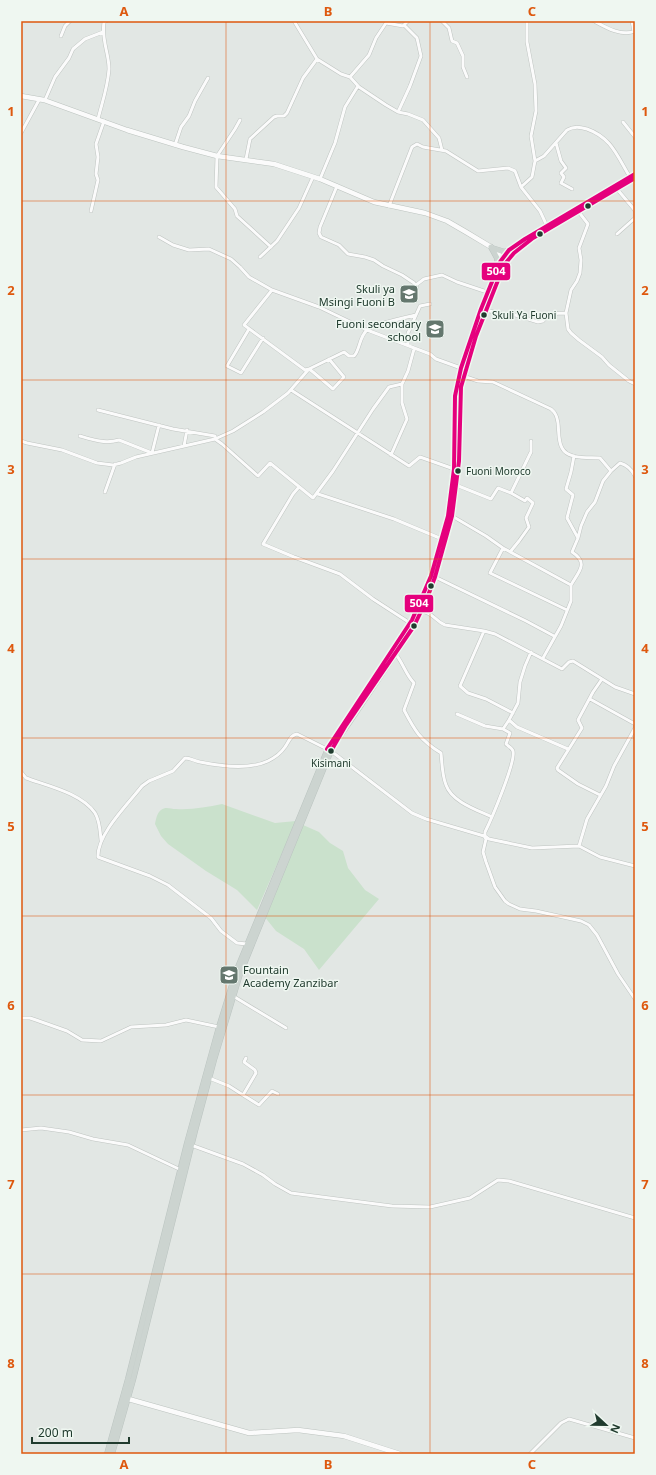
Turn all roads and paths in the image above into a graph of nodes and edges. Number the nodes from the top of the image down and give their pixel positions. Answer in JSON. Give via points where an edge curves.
{"nodes":[{"id":1,"x":70,"y":21,"type":"edge"},
{"id":2,"x":106,"y":21,"type":"edge"},
{"id":3,"x":294,"y":21,"type":"edge"},
{"id":4,"x":408,"y":21,"type":"edge"},
{"id":5,"x":442,"y":21,"type":"edge"},
{"id":6,"x":527,"y":21,"type":"edge"},
{"id":7,"x":594,"y":21,"type":"edge"},
{"id":8,"x":632,"y":21,"type":"edge"},
{"id":9,"x":404,"y":25,"type":"junction"},
{"id":10,"x":634,"y":31,"type":"edge"},
{"id":11,"x":103,"y":32,"type":"junction"},
{"id":12,"x":61,"y":36,"type":"dead end"},
{"id":13,"x":317,"y":59,"type":"junction"},
{"id":14,"x":350,"y":77,"type":"junction"},
{"id":15,"x":467,"y":77,"type":"dead end"},
{"id":16,"x":208,"y":78,"type":"dead end"},
{"id":17,"x":358,"y":86,"type":"junction"},
{"id":18,"x":21,"y":96,"type":"edge"},
{"id":19,"x":42,"y":100,"type":"junction"},
{"id":20,"x":398,"y":112,"type":"junction"},
{"id":21,"x":98,"y":119,"type":"junction"},
{"id":22,"x":240,"y":120,"type":"dead end"},
{"id":23,"x":104,"y":121,"type":"junction"},
{"id":24,"x":623,"y":122,"type":"dead end"},
{"id":25,"x":21,"y":133,"type":"edge"},
{"id":26,"x":635,"y":137,"type":"edge"},
{"id":27,"x":556,"y":143,"type":"junction"},
{"id":28,"x":175,"y":145,"type":"junction"},
{"id":29,"x":442,"y":150,"type":"junction"},
{"id":30,"x":217,"y":156,"type":"junction"},
{"id":31,"x":246,"y":159,"type":"junction"},
{"id":32,"x":536,"y":161,"type":"junction"},
{"id":33,"x":635,"y":174,"type":"edge"},
{"id":34,"x":313,"y":177,"type":"junction"},
{"id":35,"x":632,"y":178,"type":"edge"},
{"id":36,"x":320,"y":179,"type":"junction"},
{"id":37,"x":337,"y":186,"type":"junction"},
{"id":38,"x":521,"y":187,"type":"junction"},
{"id":39,"x":572,"y":189,"type":"dead end"},
{"id":40,"x":617,"y":189,"type":"junction"},
{"id":41,"x":389,"y":206,"type":"junction"},
{"id":42,"x":91,"y":211,"type":"dead end"},
{"id":43,"x":578,"y":211,"type":"junction"},
{"id":44,"x":635,"y":218,"type":"edge"},
{"id":45,"x":547,"y":226,"type":"junction"},
{"id":46,"x":617,"y":234,"type":"dead end"},
{"id":47,"x":159,"y":237,"type":"dead end"},
{"id":48,"x":271,"y":247,"type":"junction"},
{"id":49,"x":491,"y":247,"type":"junction"},
{"id":50,"x":509,"y":250,"type":"junction"},
{"id":51,"x":260,"y":257,"type":"dead end"},
{"id":52,"x":504,"y":259,"type":"junction"},
{"id":53,"x":496,"y":271,"type":"junction"},
{"id":54,"x":272,"y":290,"type":"junction"},
{"id":55,"x":487,"y":292,"type":"junction"},
{"id":56,"x":430,"y":304,"type":"dead end"},
{"id":57,"x":485,"y":310,"type":"junction"},
{"id":58,"x":566,"y":313,"type":"junction"},
{"id":59,"x":416,"y":314,"type":"junction"},
{"id":60,"x":249,"y":329,"type":"junction"},
{"id":61,"x":367,"y":330,"type":"junction"},
{"id":62,"x":263,"y":338,"type":"junction"},
{"id":63,"x":408,"y":346,"type":"junction"},
{"id":64,"x":414,"y":349,"type":"junction"},
{"id":65,"x":329,"y":359,"type":"junction"},
{"id":66,"x":461,"y":368,"type":"junction"},
{"id":67,"x":309,"y":370,"type":"junction"},
{"id":68,"x":463,"y":376,"type":"junction"},
{"id":69,"x":402,"y":384,"type":"junction"},
{"id":70,"x":635,"y":384,"type":"edge"},
{"id":71,"x":291,"y":390,"type":"junction"},
{"id":72,"x":98,"y":410,"type":"dead end"},
{"id":73,"x":159,"y":424,"type":"junction"},
{"id":74,"x":187,"y":430,"type":"junction"},
{"id":75,"x":358,"y":434,"type":"junction"},
{"id":76,"x":80,"y":436,"type":"dead end"},
{"id":77,"x":215,"y":439,"type":"junction"},
{"id":78,"x":21,"y":441,"type":"edge"},
{"id":79,"x":530,"y":441,"type":"dead end"},
{"id":80,"x":184,"y":446,"type":"junction"},
{"id":81,"x":152,"y":453,"type":"junction"},
{"id":82,"x":391,"y":454,"type":"junction"},
{"id":83,"x":574,"y":456,"type":"junction"},
{"id":84,"x":115,"y":464,"type":"junction"},
{"id":85,"x":635,"y":467,"type":"edge"},
{"id":86,"x":454,"y":469,"type":"junction"},
{"id":87,"x":611,"y":471,"type":"junction"},
{"id":88,"x":633,"y":471,"type":"junction"},
{"id":89,"x":635,"y":476,"type":"edge"},
{"id":90,"x":456,"y":485,"type":"junction"},
{"id":91,"x":299,"y":487,"type":"junction"},
{"id":92,"x":105,"y":492,"type":"dead end"},
{"id":93,"x":511,"y":493,"type":"junction"},
{"id":94,"x":318,"y":494,"type":"junction"},
{"id":95,"x":452,"y":516,"type":"junction"},
{"id":96,"x":578,"y":538,"type":"junction"},
{"id":97,"x":442,"y":539,"type":"junction"},
{"id":98,"x":503,"y":548,"type":"junction"},
{"id":99,"x":510,"y":552,"type":"junction"},
{"id":100,"x":435,"y":577,"type":"junction"},
{"id":101,"x":571,"y":585,"type":"junction"},
{"id":102,"x":567,"y":610,"type":"junction"},
{"id":103,"x":421,"y":611,"type":"junction"},
{"id":104,"x":412,"y":624,"type":"junction"},
{"id":105,"x":484,"y":631,"type":"junction"},
{"id":106,"x":554,"y":636,"type":"junction"},
{"id":107,"x":531,"y":652,"type":"junction"},
{"id":108,"x":396,"y":653,"type":"junction"},
{"id":109,"x":543,"y":658,"type":"junction"},
{"id":110,"x":602,"y":679,"type":"junction"},
{"id":111,"x":635,"y":694,"type":"edge"},
{"id":112,"x":590,"y":699,"type":"junction"},
{"id":113,"x":513,"y":713,"type":"junction"},
{"id":114,"x":457,"y":714,"type":"dead end"},
{"id":115,"x":509,"y":720,"type":"junction"},
{"id":116,"x":635,"y":724,"type":"edge"},
{"id":117,"x":635,"y":728,"type":"edge"},
{"id":118,"x":503,"y":729,"type":"junction"},
{"id":119,"x":568,"y":749,"type":"junction"},
{"id":120,"x":329,"y":750,"type":"junction"},
{"id":121,"x":21,"y":772,"type":"edge"},
{"id":122,"x":600,"y":795,"type":"junction"},
{"id":123,"x":492,"y":817,"type":"junction"},
{"id":124,"x":485,"y":837,"type":"junction"},
{"id":125,"x":101,"y":840,"type":"junction"},
{"id":126,"x":580,"y":846,"type":"junction"},
{"id":127,"x":635,"y":866,"type":"edge"},
{"id":128,"x":260,"y":918,"type":"junction"},
{"id":129,"x":247,"y":944,"type":"junction"},
{"id":130,"x":233,"y":996,"type":"junction"},
{"id":131,"x":635,"y":999,"type":"edge"},
{"id":132,"x":21,"y":1018,"type":"edge"},
{"id":133,"x":219,"y":1027,"type":"junction"},
{"id":134,"x":286,"y":1028,"type":"dead end"},
{"id":135,"x":246,"y":1058,"type":"dead end"},
{"id":136,"x":209,"y":1078,"type":"junction"},
{"id":137,"x":278,"y":1094,"type":"dead end"},
{"id":138,"x":243,"y":1095,"type":"junction"},
{"id":139,"x":21,"y":1130,"type":"edge"},
{"id":140,"x":191,"y":1145,"type":"junction"},
{"id":141,"x":182,"y":1171,"type":"junction"},
{"id":142,"x":635,"y":1218,"type":"edge"},
{"id":143,"x":125,"y":1398,"type":"junction"},
{"id":144,"x":635,"y":1438,"type":"edge"},
{"id":145,"x":107,"y":1454,"type":"edge"},
{"id":146,"x":112,"y":1454,"type":"edge"},
{"id":147,"x":400,"y":1454,"type":"edge"},
{"id":148,"x":530,"y":1454,"type":"edge"}],
"edges":[{"from":1,"to":12,"type":"street"},
{"from":2,"to":11,"type":"street"},
{"from":3,"to":13,"type":"street"},
{"from":4,"to":9,"type":"street"},
{"from":5,"to":15,"type":"street","via":[[449,28],[452,41],[457,43],[463,56],[463,67]]},
{"from":6,"to":32,"type":"street","via":[[527,42],[535,84],[536,111],[531,136]]},
{"from":7,"to":10,"type":"street","via":[[613,31]]},
{"from":8,"to":10,"type":"street"},
{"from":9,"to":14,"type":"street","via":[[386,23],[369,55]]},
{"from":9,"to":20,"type":"street","via":[[417,38],[421,56]]},
{"from":11,"to":19,"type":"street","via":[[77,45]]},
{"from":11,"to":21,"type":"street","via":[[109,69]]},
{"from":13,"to":14,"type":"street"},
{"from":13,"to":31,"type":"street","via":[[303,78],[287,113],[271,119],[250,139]]},
{"from":14,"to":17,"type":"street"},
{"from":16,"to":28,"type":"street","via":[[181,127]]},
{"from":17,"to":20,"type":"street"},
{"from":17,"to":36,"type":"street","via":[[345,107],[335,143]]},
{"from":18,"to":19,"type":"street"},
{"from":19,"to":21,"type":"street"},
{"from":19,"to":25,"type":"street"},
{"from":20,"to":29,"type":"street","via":[[423,120],[439,138]]},
{"from":21,"to":23,"type":"street"},
{"from":22,"to":30,"type":"street"},
{"from":23,"to":28,"type":"street"},
{"from":23,"to":42,"type":"street","via":[[96,144],[98,180]]},
{"from":24,"to":26,"type":"street"},
{"from":27,"to":32,"type":"street"},
{"from":27,"to":35,"type":"street","via":[[572,127],[596,132],[606,140]]},
{"from":27,"to":39,"type":"street","via":[[560,161],[566,168],[561,173],[564,177],[561,183]]},
{"from":28,"to":30,"type":"street"},
{"from":29,"to":38,"type":"street","via":[[478,171],[508,168],[515,171]]},
{"from":29,"to":41,"type":"street","via":[[417,144],[412,147]]},
{"from":30,"to":31,"type":"street"},
{"from":30,"to":48,"type":"street","via":[[216,187],[235,209],[237,216]]},
{"from":31,"to":34,"type":"street","via":[[274,164]]},
{"from":32,"to":38,"type":"street","via":[[532,177]]},
{"from":33,"to":35,"type":"main road"},
{"from":34,"to":36,"type":"street"},
{"from":34,"to":48,"type":"street","via":[[299,208]]},
{"from":35,"to":40,"type":"main road"},
{"from":35,"to":45,"type":"main road"},
{"from":36,"to":37,"type":"street"},
{"from":37,"to":41,"type":"street"},
{"from":37,"to":55,"type":"street","via":[[320,227],[321,237],[339,245],[348,254],[374,260],[417,286],[424,279],[442,275]]},
{"from":38,"to":45,"type":"street","via":[[540,211]]},
{"from":40,"to":43,"type":"main road"},
{"from":40,"to":44,"type":"street","via":[[635,211]]},
{"from":41,"to":49,"type":"street","via":[[425,213],[447,221]]},
{"from":43,"to":52,"type":"main road"},
{"from":43,"to":58,"type":"street","via":[[588,224],[579,248],[580,273],[571,290]]},
{"from":44,"to":46,"type":"street"},
{"from":45,"to":50,"type":"main road"},
{"from":47,"to":54,"type":"street","via":[[189,250],[209,249],[221,254],[236,263],[248,277]]},
{"from":48,"to":51,"type":"street"},
{"from":49,"to":50,"type":"main road","via":[[504,252]]},
{"from":49,"to":52,"type":"street"},
{"from":49,"to":53,"type":"main road","via":[[497,258]]},
{"from":50,"to":52,"type":"main road"},
{"from":52,"to":53,"type":"main road"},
{"from":52,"to":57,"type":"main road"},
{"from":53,"to":55,"type":"main road"},
{"from":54,"to":60,"type":"street","via":[[244,325]]},
{"from":54,"to":61,"type":"street","via":[[319,306]]},
{"from":55,"to":66,"type":"main road"},
{"from":56,"to":59,"type":"street","via":[[420,306]]},
{"from":57,"to":58,"type":"street","via":[[512,314],[538,322],[551,314]]},
{"from":57,"to":68,"type":"main road"},
{"from":58,"to":70,"type":"street","via":[[571,334]]},
{"from":59,"to":61,"type":"street"},
{"from":59,"to":63,"type":"street","via":[[408,333]]},
{"from":60,"to":62,"type":"street"},
{"from":60,"to":62,"type":"street","via":[[227,366],[241,374]]},
{"from":61,"to":63,"type":"street"},
{"from":61,"to":65,"type":"street","via":[[354,356],[344,352]]},
{"from":62,"to":67,"type":"street","via":[[305,370]]},
{"from":63,"to":64,"type":"street"},
{"from":64,"to":66,"type":"street"},
{"from":64,"to":69,"type":"street"},
{"from":65,"to":67,"type":"street"},
{"from":65,"to":67,"type":"street","via":[[344,377],[333,388]]},
{"from":66,"to":86,"type":"main road","via":[[455,396]]},
{"from":67,"to":71,"type":"street"},
{"from":68,"to":83,"type":"street","via":[[493,382],[552,409],[557,418],[561,447]]},
{"from":68,"to":90,"type":"main road","via":[[459,396],[459,461]]},
{"from":69,"to":75,"type":"street","via":[[389,387]]},
{"from":69,"to":82,"type":"street","via":[[402,402],[407,419]]},
{"from":71,"to":75,"type":"street"},
{"from":71,"to":77,"type":"street","via":[[263,412]]},
{"from":72,"to":73,"type":"street"},
{"from":73,"to":74,"type":"street"},
{"from":73,"to":81,"type":"street"},
{"from":74,"to":77,"type":"street","via":[[215,436]]},
{"from":74,"to":80,"type":"street"},
{"from":75,"to":82,"type":"street"},
{"from":75,"to":94,"type":"street"},
{"from":76,"to":81,"type":"street","via":[[98,441],[119,440]]},
{"from":77,"to":80,"type":"street"},
{"from":77,"to":91,"type":"street","via":[[258,476],[270,463]]},
{"from":78,"to":84,"type":"street","via":[[62,450],[96,463]]},
{"from":79,"to":93,"type":"street","via":[[530,456]]},
{"from":80,"to":81,"type":"street"},
{"from":81,"to":84,"type":"street"},
{"from":82,"to":86,"type":"street","via":[[409,466],[420,457]]},
{"from":83,"to":87,"type":"street","via":[[600,458]]},
{"from":83,"to":96,"type":"street","via":[[566,489],[573,495],[567,518]]},
{"from":84,"to":92,"type":"street"},
{"from":85,"to":88,"type":"street"},
{"from":86,"to":97,"type":"main road","via":[[448,516]]},
{"from":87,"to":88,"type":"street","via":[[620,463]]},
{"from":87,"to":96,"type":"street","via":[[587,512]]},
{"from":88,"to":89,"type":"street"},
{"from":90,"to":93,"type":"street","via":[[491,500],[498,488]]},
{"from":90,"to":95,"type":"main road"},
{"from":91,"to":94,"type":"street","via":[[313,498]]},
{"from":91,"to":104,"type":"street","via":[[263,544],[340,574]]},
{"from":93,"to":99,"type":"street","via":[[525,501],[527,498],[532,503],[526,518],[528,530]]},
{"from":94,"to":97,"type":"street","via":[[394,519]]},
{"from":95,"to":98,"type":"street"},
{"from":95,"to":100,"type":"main road"},
{"from":96,"to":101,"type":"street","via":[[572,552],[582,562]]},
{"from":97,"to":104,"type":"main road"},
{"from":98,"to":99,"type":"street"},
{"from":98,"to":102,"type":"street","via":[[490,573]]},
{"from":99,"to":101,"type":"street"},
{"from":100,"to":103,"type":"main road"},
{"from":100,"to":106,"type":"street"},
{"from":101,"to":102,"type":"street","via":[[571,601]]},
{"from":102,"to":106,"type":"street"},
{"from":103,"to":104,"type":"main road"},
{"from":103,"to":105,"type":"street","via":[[429,612],[446,625]]},
{"from":104,"to":108,"type":"main road"},
{"from":104,"to":120,"type":"main road","via":[[343,723]]},
{"from":105,"to":107,"type":"street"},
{"from":105,"to":113,"type":"street","via":[[460,686],[468,693]]},
{"from":106,"to":109,"type":"street"},
{"from":107,"to":109,"type":"street"},
{"from":107,"to":113,"type":"street","via":[[520,682],[518,704]]},
{"from":108,"to":120,"type":"main road"},
{"from":108,"to":123,"type":"street","via":[[414,683],[404,710],[426,744],[441,753],[450,793]]},
{"from":109,"to":110,"type":"street","via":[[562,669],[573,661]]},
{"from":110,"to":111,"type":"street"},
{"from":110,"to":112,"type":"street"},
{"from":112,"to":116,"type":"street"},
{"from":112,"to":119,"type":"street","via":[[578,720],[582,728]]},
{"from":113,"to":115,"type":"street"},
{"from":114,"to":118,"type":"street","via":[[485,726]]},
{"from":115,"to":118,"type":"street"},
{"from":115,"to":119,"type":"street","via":[[517,727]]},
{"from":117,"to":122,"type":"street"},
{"from":118,"to":123,"type":"street","via":[[510,734],[506,744],[513,754]]},
{"from":119,"to":122,"type":"street","via":[[557,769]]},
{"from":120,"to":124,"type":"street","via":[[412,813]]},
{"from":120,"to":125,"type":"street","via":[[295,734],[276,756],[255,765],[219,765],[185,758],[173,771],[142,786]]},
{"from":120,"to":128,"type":"main road"},
{"from":121,"to":125,"type":"street","via":[[26,778],[85,802],[95,814],[100,826]]},
{"from":122,"to":126,"type":"street","via":[[587,818]]},
{"from":123,"to":124,"type":"street"},
{"from":124,"to":126,"type":"street","via":[[532,848]]},
{"from":124,"to":131,"type":"street","via":[[484,856],[495,887],[505,901],[520,909],[589,925]]},
{"from":125,"to":129,"type":"street","via":[[98,858],[168,885],[212,918],[222,931],[237,943]]},
{"from":126,"to":127,"type":"street","via":[[600,858]]},
{"from":128,"to":129,"type":"main road"},
{"from":128,"to":130,"type":"main road"},
{"from":129,"to":133,"type":"main road"},
{"from":130,"to":134,"type":"street"},
{"from":130,"to":136,"type":"main road"},
{"from":132,"to":133,"type":"street","via":[[30,1018],[67,1031],[82,1040],[101,1041],[131,1027],[166,1025],[186,1020]]},
{"from":133,"to":141,"type":"main road"},
{"from":135,"to":138,"type":"street","via":[[244,1062],[256,1073]]},
{"from":136,"to":138,"type":"street"},
{"from":136,"to":140,"type":"main road"},
{"from":137,"to":138,"type":"street","via":[[272,1091],[260,1105]]},
{"from":139,"to":141,"type":"street","via":[[40,1128],[69,1132],[128,1145]]},
{"from":140,"to":141,"type":"main road"},
{"from":140,"to":142,"type":"street","via":[[243,1164],[291,1192],[392,1206],[430,1207],[470,1198],[498,1180]]},
{"from":141,"to":143,"type":"main road"},
{"from":143,"to":145,"type":"main road"},
{"from":143,"to":146,"type":"main road"},
{"from":143,"to":147,"type":"street","via":[[250,1433],[298,1430],[344,1436]]},
{"from":144,"to":148,"type":"street","via":[[569,1419],[561,1423]]}]}
